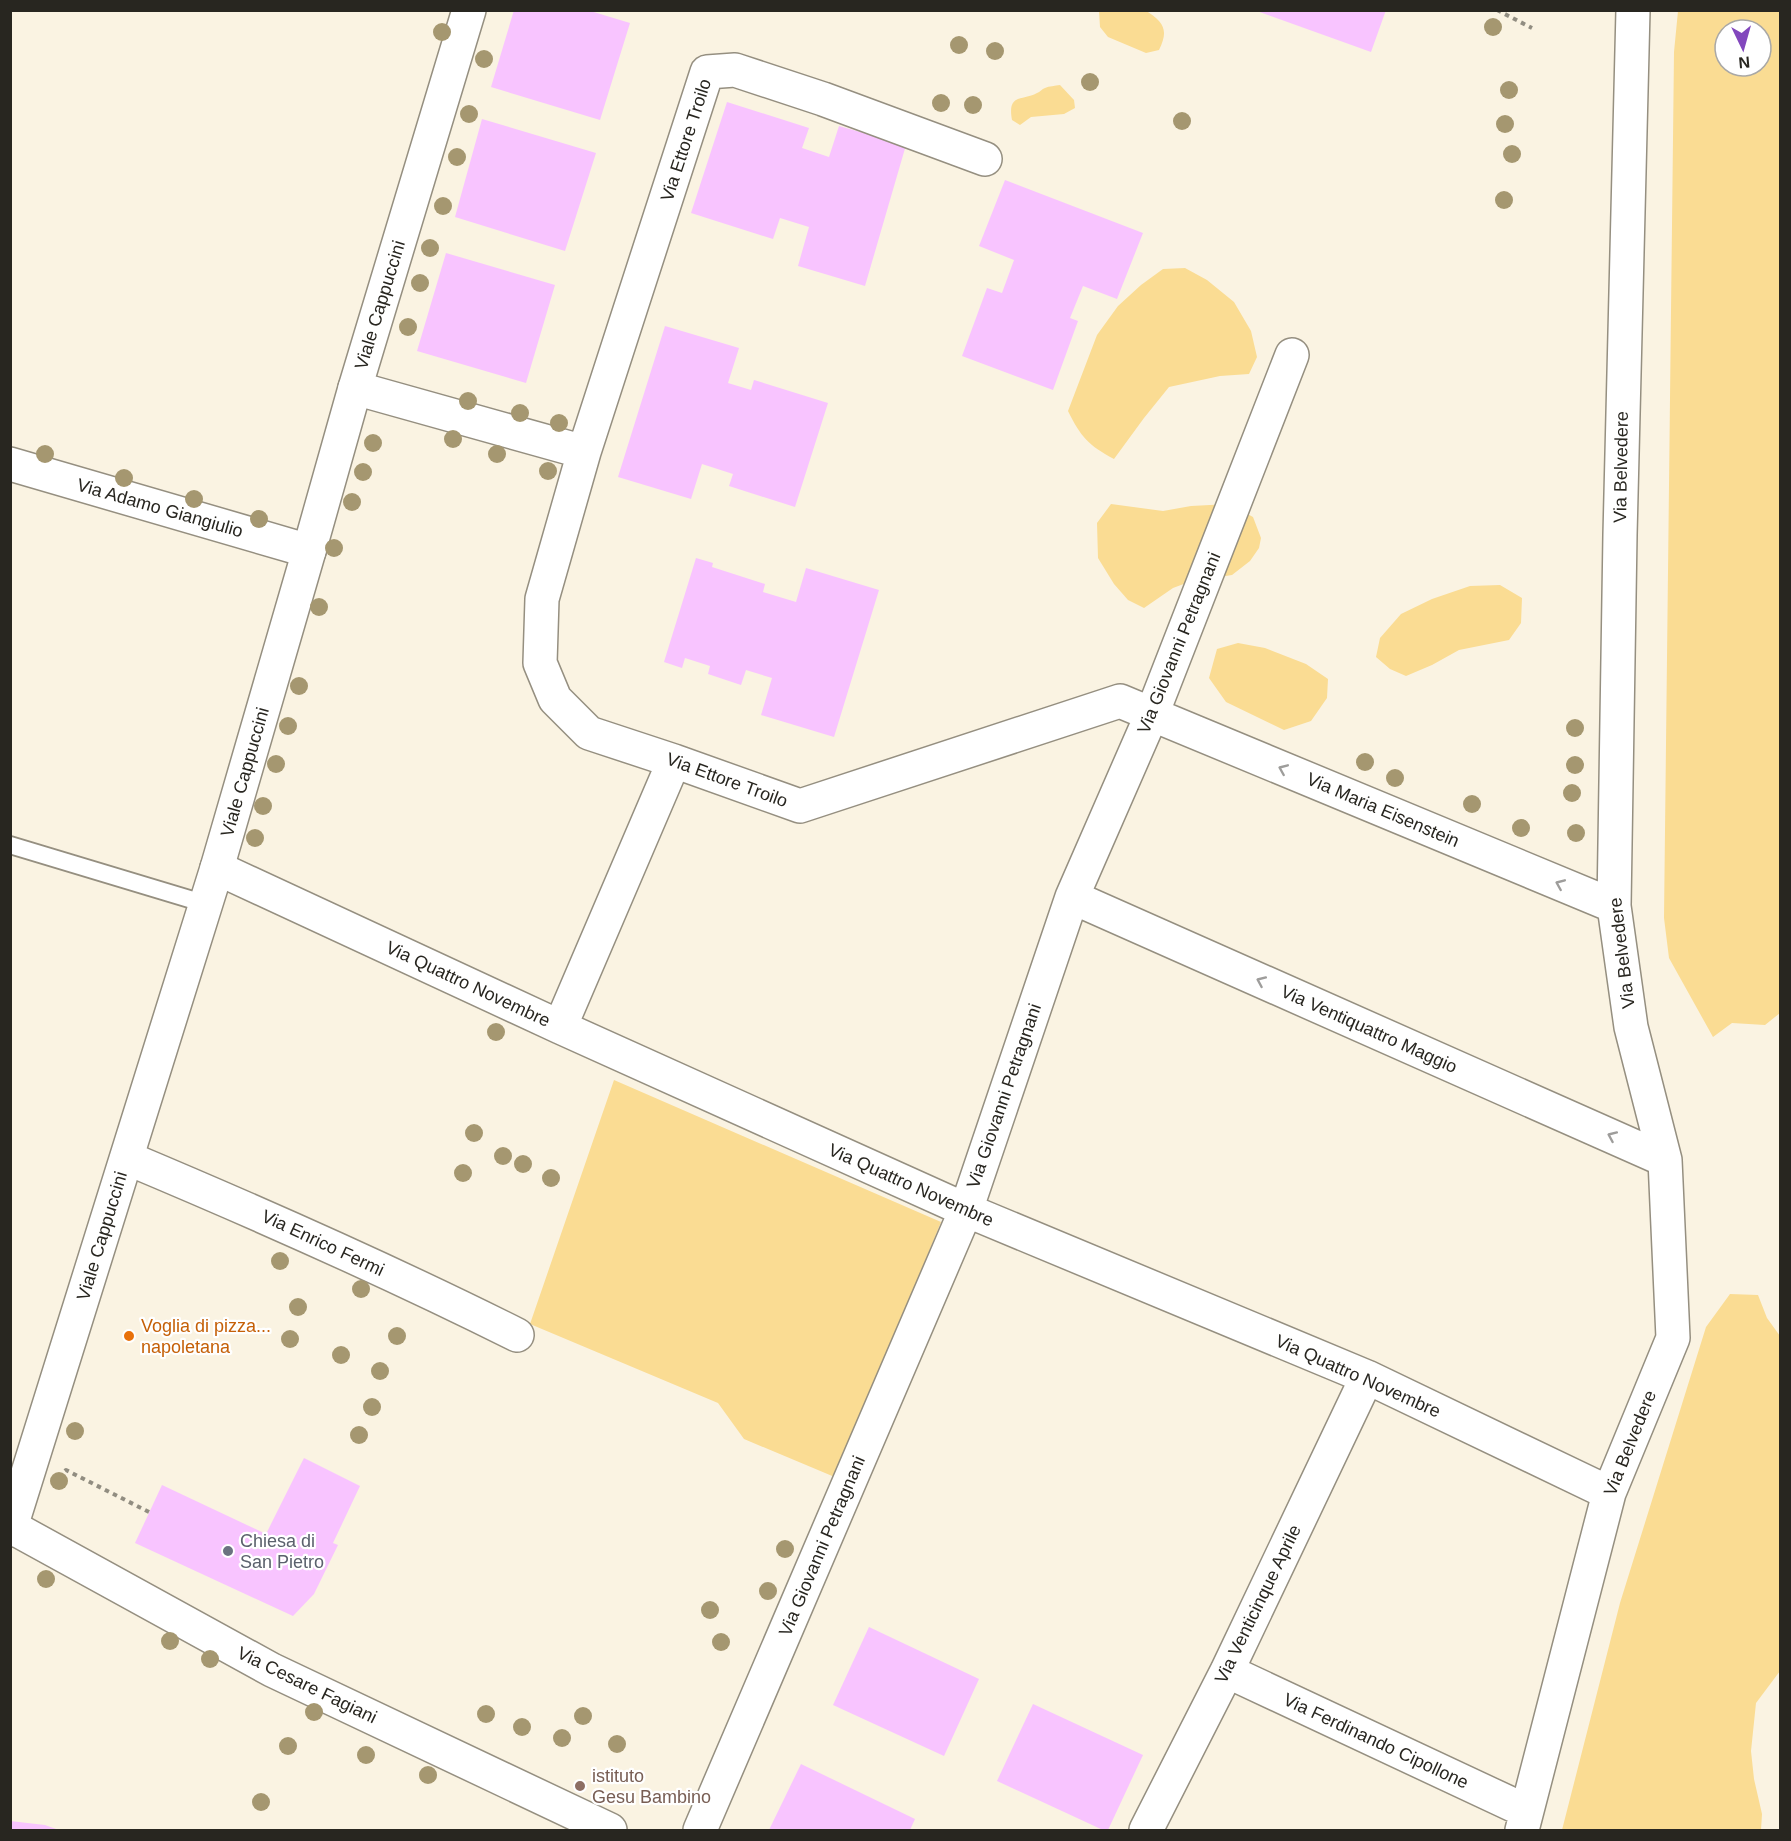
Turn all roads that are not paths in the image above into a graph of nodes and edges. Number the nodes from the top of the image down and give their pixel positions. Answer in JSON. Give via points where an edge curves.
{"nodes":[{"id":1,"x":469,"y":10,"type":"edge"},
{"id":2,"x":1633,"y":10,"type":"edge"},
{"id":3,"x":985,"y":159,"type":"dead end"},
{"id":4,"x":1292,"y":355,"type":"dead end"},
{"id":5,"x":355,"y":388,"type":"junction"},
{"id":6,"x":584,"y":452,"type":"junction"},
{"id":7,"x":10,"y":464,"type":"edge"},
{"id":8,"x":309,"y":551,"type":"junction"},
{"id":9,"x":1152,"y":714,"type":"junction"},
{"id":10,"x":674,"y":761,"type":"junction"},
{"id":11,"x":10,"y":845,"type":"edge"},
{"id":12,"x":217,"y":868,"type":"junction"},
{"id":13,"x":1072,"y":897,"type":"junction"},
{"id":14,"x":206,"y":904,"type":"junction"},
{"id":15,"x":1614,"y":906,"type":"junction"},
{"id":16,"x":561,"y":1027,"type":"junction"},
{"id":17,"x":127,"y":1158,"type":"junction"},
{"id":18,"x":1665,"y":1160,"type":"junction"},
{"id":19,"x":966,"y":1210,"type":"junction"},
{"id":20,"x":517,"y":1335,"type":"dead end"},
{"id":21,"x":1367,"y":1377,"type":"junction"},
{"id":22,"x":1609,"y":1493,"type":"junction"},
{"id":23,"x":11,"y":1527,"type":"edge"},
{"id":24,"x":1227,"y":1671,"type":"junction"},
{"id":25,"x":1524,"y":1821,"type":"edge"},
{"id":26,"x":610,"y":1830,"type":"edge"},
{"id":27,"x":700,"y":1830,"type":"edge"},
{"id":28,"x":1146,"y":1830,"type":"edge"}],
"edges":[{"from":1,"to":5,"type":"street","name":"Viale Cappuccini"},
{"from":2,"to":15,"type":"street","name":"Via Belvedere"},
{"from":3,"to":6,"type":"street","name":"Via Ettore Troilo","via":[[735,70],[707,72]]},
{"from":4,"to":9,"type":"street","name":"Via Giovanni Petragnani"},
{"from":5,"to":6,"type":"street"},
{"from":5,"to":8,"type":"street","name":"Viale Cappuccini"},
{"from":6,"to":10,"type":"street","name":"Via Ettore Troilo","via":[[542,599],[540,663],[555,699],[589,733]]},
{"from":7,"to":8,"type":"street","name":"Via Adamo Giangiulio"},
{"from":8,"to":12,"type":"street","name":"Viale Cappuccini"},
{"from":9,"to":10,"type":"street","name":"Via Ettore Troilo","via":[[1120,701],[800,806]]},
{"from":9,"to":13,"type":"street","name":"Via Giovanni Petragnani"},
{"from":15,"to":9,"type":"street","name":"Via Maria Eisenstein","one_way":true},
{"from":10,"to":16,"type":"street"},
{"from":11,"to":14,"type":"lane"},
{"from":12,"to":14,"type":"street","name":"Viale Cappuccini"},
{"from":12,"to":16,"type":"street","name":"Via Quattro Novembre"},
{"from":18,"to":13,"type":"street","name":"Via Ventiquattro Maggio","one_way":true},
{"from":13,"to":19,"type":"street","name":"Via Giovanni Petragnani"},
{"from":14,"to":17,"type":"street","name":"Viale Cappuccini"},
{"from":15,"to":18,"type":"street","name":"Via Belvedere","via":[[1631,1027]]},
{"from":16,"to":19,"type":"street","name":"Via Quattro Novembre"},
{"from":17,"to":20,"type":"street","name":"Via Enrico Fermi","via":[[270,1219]]},
{"from":17,"to":23,"type":"street","name":"Viale Cappuccini"},
{"from":18,"to":22,"type":"street","name":"Via Belvedere","via":[[1673,1338]]},
{"from":19,"to":21,"type":"street","name":"Via Quattro Novembre"},
{"from":19,"to":27,"type":"street","name":"Via Giovanni Petragnani"},
{"from":21,"to":22,"type":"street","name":"Via Quattro Novembre"},
{"from":21,"to":24,"type":"street","name":"Via Venticinque Aprile"},
{"from":22,"to":25,"type":"street","name":"Via Belvedere"},
{"from":23,"to":26,"type":"street","name":"Via Cesare Fagiani","via":[[272,1670]]},
{"from":24,"to":25,"type":"street","name":"Via Ferdinando Cipollone"},
{"from":24,"to":28,"type":"street","name":"Via Venticinque Aprile"}]}
